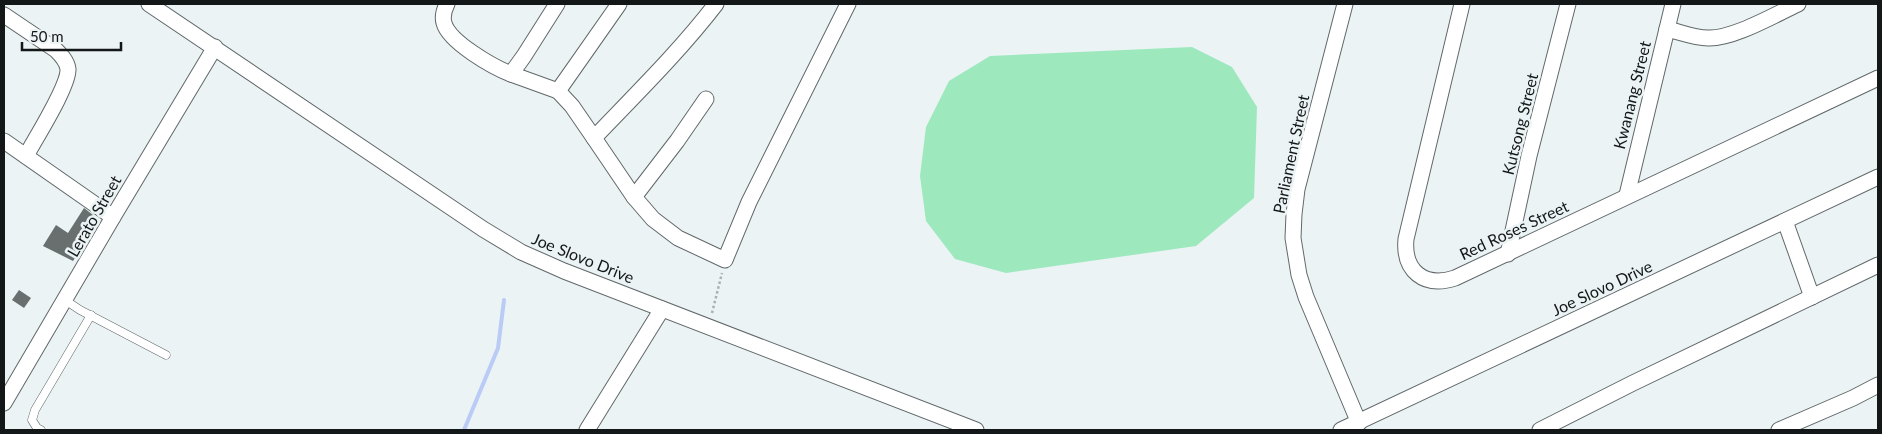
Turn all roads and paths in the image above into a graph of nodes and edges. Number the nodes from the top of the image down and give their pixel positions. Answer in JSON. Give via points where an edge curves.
{"nodes":[{"id":1,"x":149,"y":4,"type":"edge"},
{"id":2,"x":446,"y":4,"type":"edge"},
{"id":3,"x":557,"y":4,"type":"edge"},
{"id":4,"x":619,"y":4,"type":"edge"},
{"id":5,"x":716,"y":4,"type":"edge"},
{"id":6,"x":848,"y":4,"type":"edge"},
{"id":7,"x":1345,"y":4,"type":"edge"},
{"id":8,"x":1462,"y":4,"type":"edge"},
{"id":9,"x":1568,"y":4,"type":"edge"},
{"id":10,"x":1673,"y":4,"type":"edge"},
{"id":11,"x":1798,"y":4,"type":"edge"},
{"id":12,"x":4,"y":15,"type":"edge"},
{"id":13,"x":1667,"y":29,"type":"junction"},
{"id":14,"x":215,"y":47,"type":"junction"},
{"id":15,"x":511,"y":74,"type":"junction"},
{"id":16,"x":1878,"y":78,"type":"edge"},
{"id":17,"x":558,"y":91,"type":"junction"},
{"id":18,"x":706,"y":99,"type":"dead end"},
{"id":19,"x":594,"y":138,"type":"junction"},
{"id":20,"x":4,"y":141,"type":"edge"},
{"id":21,"x":26,"y":156,"type":"junction"},
{"id":22,"x":1878,"y":178,"type":"edge"},
{"id":23,"x":1627,"y":196,"type":"junction"},
{"id":24,"x":634,"y":197,"type":"junction"},
{"id":25,"x":113,"y":216,"type":"junction"},
{"id":26,"x":1785,"y":221,"type":"junction"},
{"id":27,"x":1508,"y":254,"type":"junction"},
{"id":28,"x":725,"y":260,"type":"junction"},
{"id":29,"x":1878,"y":264,"type":"edge"},
{"id":30,"x":1812,"y":297,"type":"junction"},
{"id":31,"x":65,"y":300,"type":"junction"},
{"id":32,"x":662,"y":309,"type":"junction"},
{"id":33,"x":91,"y":315,"type":"junction"},
{"id":34,"x":709,"y":327,"type":"junction"},
{"id":35,"x":166,"y":355,"type":"dead end"},
{"id":36,"x":1878,"y":385,"type":"edge"},
{"id":37,"x":5,"y":396,"type":"edge"},
{"id":38,"x":1359,"y":422,"type":"junction"},
{"id":39,"x":41,"y":430,"type":"edge"},
{"id":40,"x":587,"y":430,"type":"edge"},
{"id":41,"x":976,"y":430,"type":"edge"},
{"id":42,"x":1341,"y":430,"type":"edge"},
{"id":43,"x":1540,"y":430,"type":"edge"},
{"id":44,"x":1779,"y":430,"type":"edge"}],
"edges":[{"from":1,"to":14,"type":"street","name":"Joe Slovo Drive"},
{"from":2,"to":15,"type":"street","via":[[444,23],[452,35],[485,61]]},
{"from":3,"to":15,"type":"street"},
{"from":4,"to":17,"type":"street"},
{"from":5,"to":19,"type":"street"},
{"from":6,"to":28,"type":"street","via":[[749,202]]},
{"from":7,"to":38,"type":"street","name":"Parliament Street","via":[[1298,189],[1293,238],[1306,297]]},
{"from":8,"to":27,"type":"street","name":"Red Roses Street","via":[[1405,249],[1417,274],[1441,282]]},
{"from":9,"to":27,"type":"street","name":"Kutsong Street"},
{"from":10,"to":13,"type":"street","name":"Kwanang Street"},
{"from":11,"to":13,"type":"street","via":[[1717,38],[1697,37]]},
{"from":12,"to":21,"type":"street","via":[[56,50],[68,69],[64,85]]},
{"from":13,"to":23,"type":"street","name":"Kwanang Street"},
{"from":14,"to":25,"type":"street","name":"Lerato Street"},
{"from":14,"to":32,"type":"street","name":"Joe Slovo Drive","via":[[500,240],[550,265]]},
{"from":15,"to":17,"type":"street"},
{"from":16,"to":23,"type":"street","name":"Red Roses Street"},
{"from":17,"to":19,"type":"street"},
{"from":18,"to":24,"type":"street"},
{"from":19,"to":24,"type":"street"},
{"from":20,"to":21,"type":"street"},
{"from":21,"to":25,"type":"street"},
{"from":22,"to":26,"type":"street","name":"Joe Slovo Drive"},
{"from":23,"to":27,"type":"street","name":"Red Roses Street"},
{"from":24,"to":28,"type":"street","via":[[653,219],[678,238]]},
{"from":25,"to":31,"type":"street","name":"Lerato Street"},
{"from":26,"to":30,"type":"street"},
{"from":26,"to":38,"type":"street","name":"Joe Slovo Drive"},
{"from":28,"to":34,"type":"path"},
{"from":29,"to":30,"type":"street"},
{"from":30,"to":43,"type":"street"},
{"from":31,"to":33,"type":"lane"},
{"from":31,"to":37,"type":"street","name":"Lerato Street"},
{"from":32,"to":34,"type":"street","name":"Joe Slovo Drive"},
{"from":32,"to":40,"type":"street"},
{"from":33,"to":35,"type":"lane"},
{"from":33,"to":39,"type":"lane","via":[[35,410],[32,420]]},
{"from":34,"to":41,"type":"street","name":"Joe Slovo Drive"},
{"from":36,"to":44,"type":"street"},
{"from":38,"to":42,"type":"street","name":"Joe Slovo Drive"}]}
